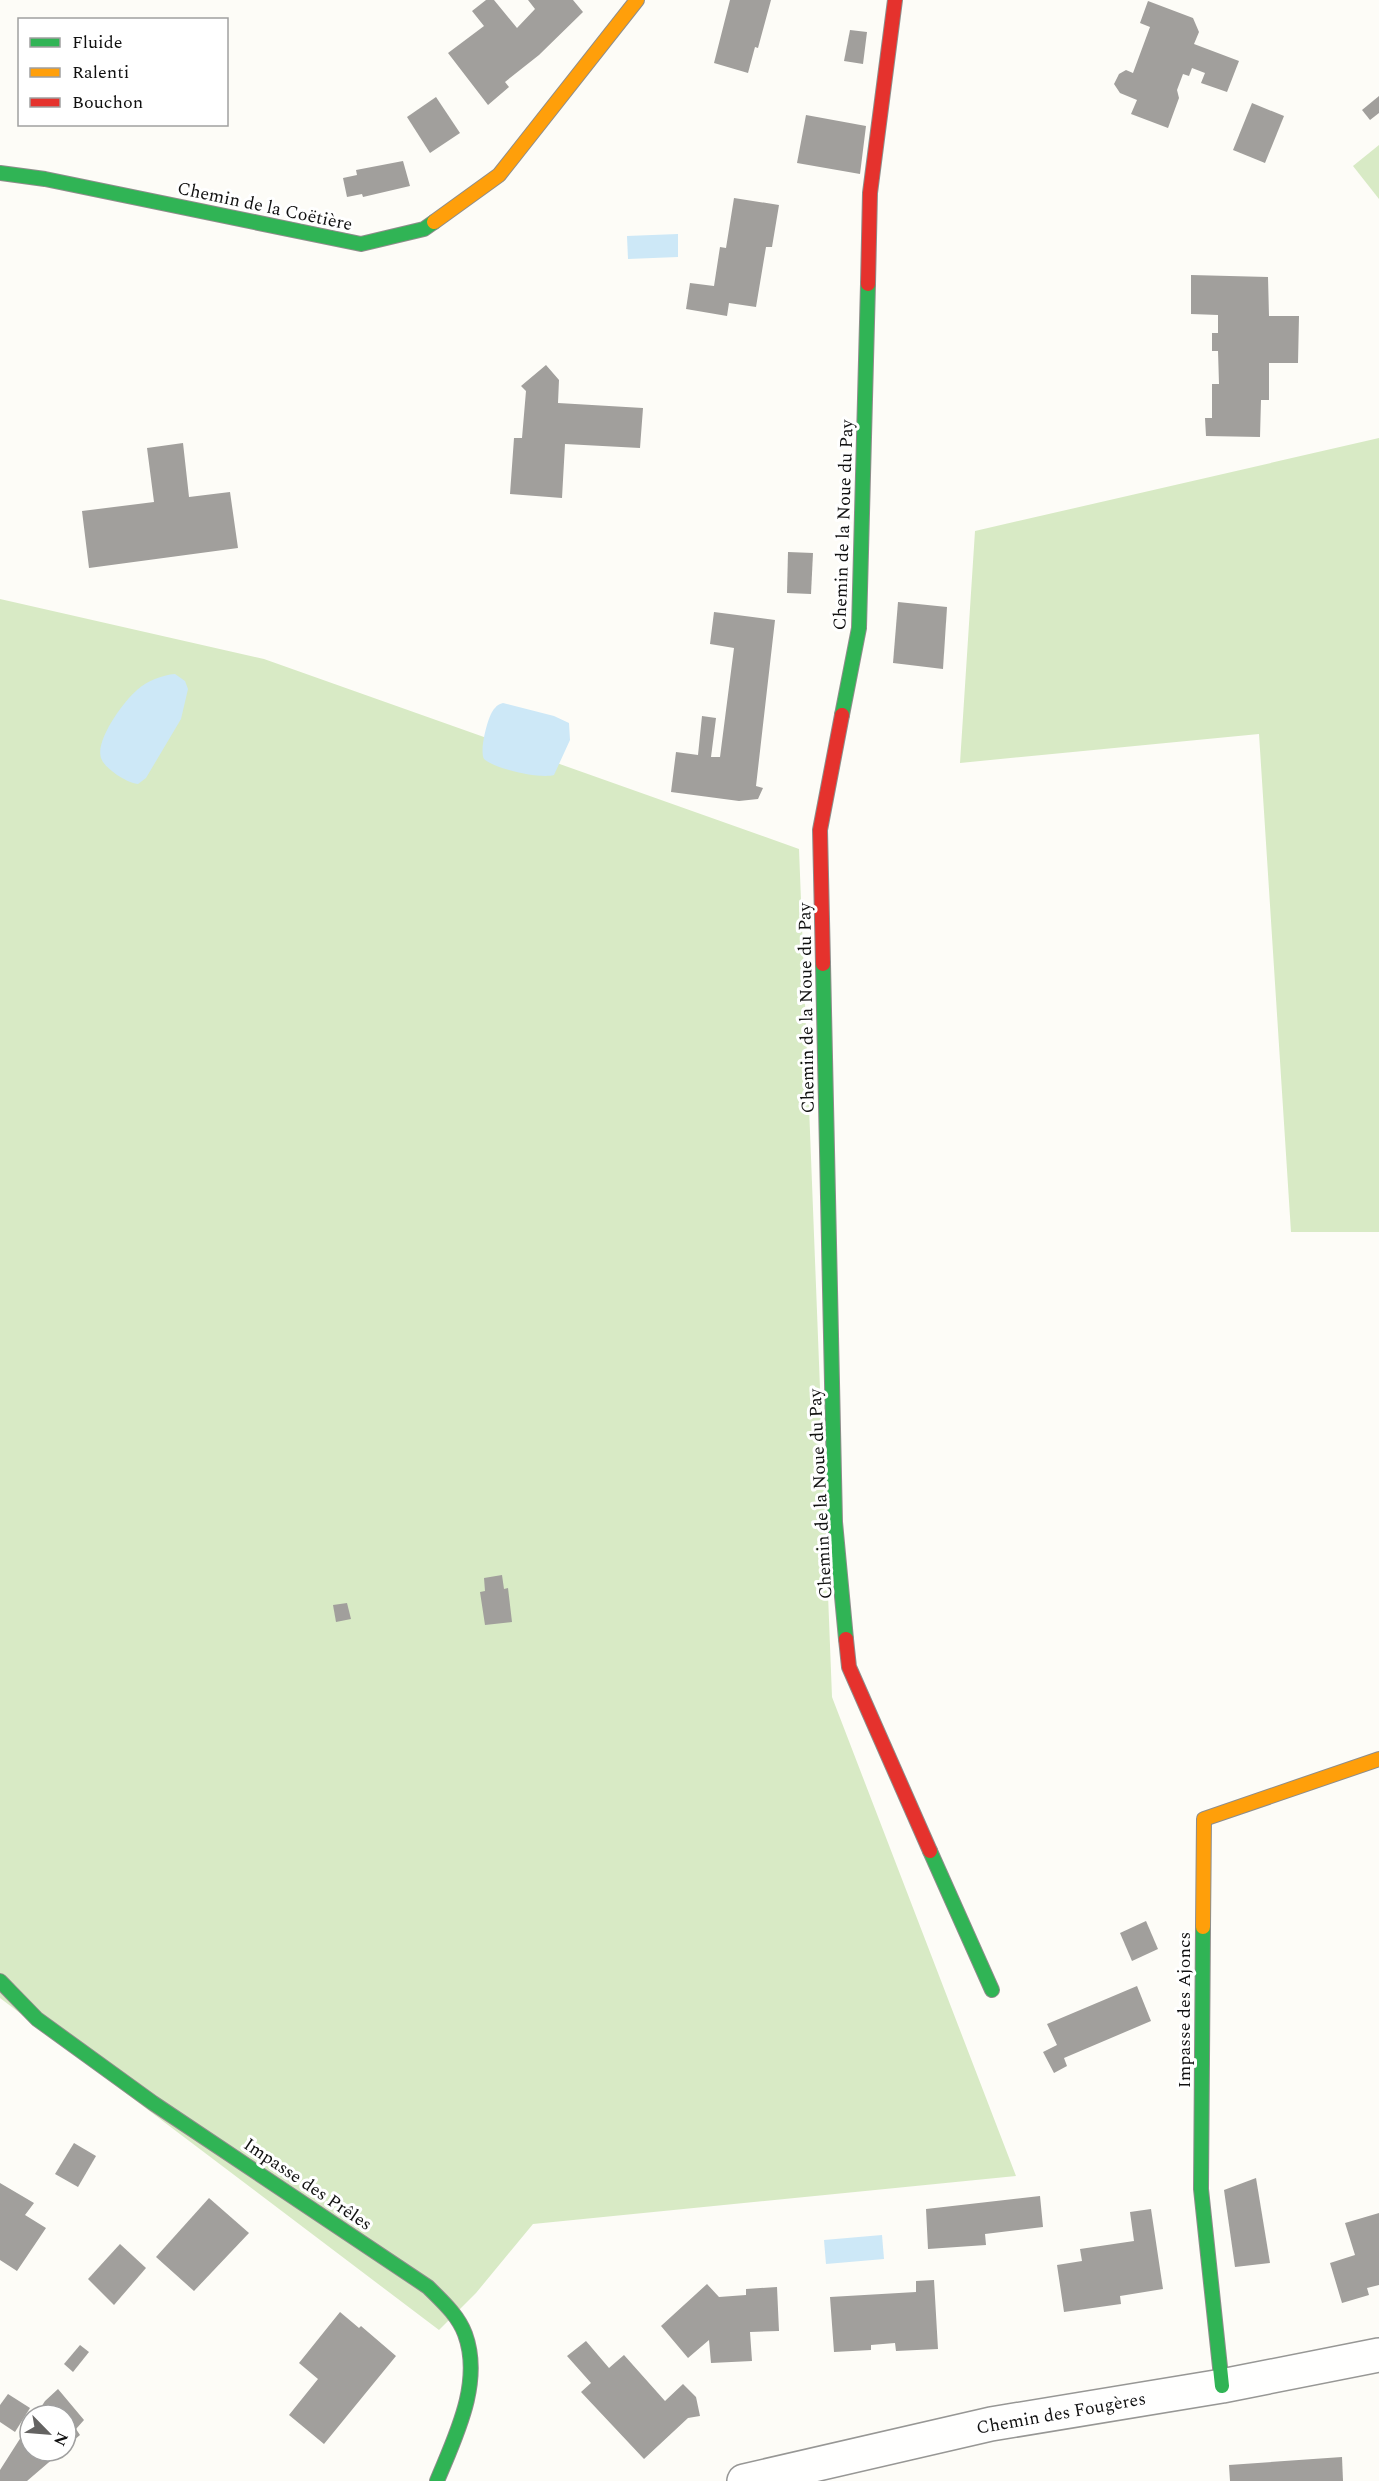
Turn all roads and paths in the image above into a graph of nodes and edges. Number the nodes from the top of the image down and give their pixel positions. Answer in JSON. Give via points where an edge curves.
{"nodes":[{"id":1,"x":637,"y":0,"type":"edge"},
{"id":2,"x":895,"y":0,"type":"edge"},
{"id":3,"x":0,"y":173,"type":"edge"},
{"id":4,"x":1379,"y":1759,"type":"edge"},
{"id":5,"x":0,"y":1981,"type":"edge"},
{"id":6,"x":992,"y":1990,"type":"dead end"},
{"id":7,"x":1379,"y":2355,"type":"edge"},
{"id":8,"x":1222,"y":2386,"type":"junction"},
{"id":9,"x":437,"y":2481,"type":"edge"},
{"id":10,"x":744,"y":2481,"type":"edge"}],
"edges":[{"from":1,"to":3,"type":"street","name":"Chemin de la Coëtière","via":[[499,175],[424,229],[361,244]]},
{"from":2,"to":6,"type":"street","name":"Chemin de la Noue du Pay","via":[[870,193],[860,628],[820,830],[835,1522],[849,1667]]},
{"from":4,"to":8,"type":"street","name":"Impasse des Ajoncs","via":[[1204,1819],[1201,2189]]},
{"from":5,"to":9,"type":"street","name":"Impasse des Prêles","via":[[37,2019],[153,2103],[428,2287],[448,2307],[465,2335],[471,2371],[465,2412]]},
{"from":7,"to":8,"type":"street","name":"Chemin des Fougères"},
{"from":8,"to":10,"type":"street","name":"Chemin des Fougères","via":[[991,2424]]}]}
